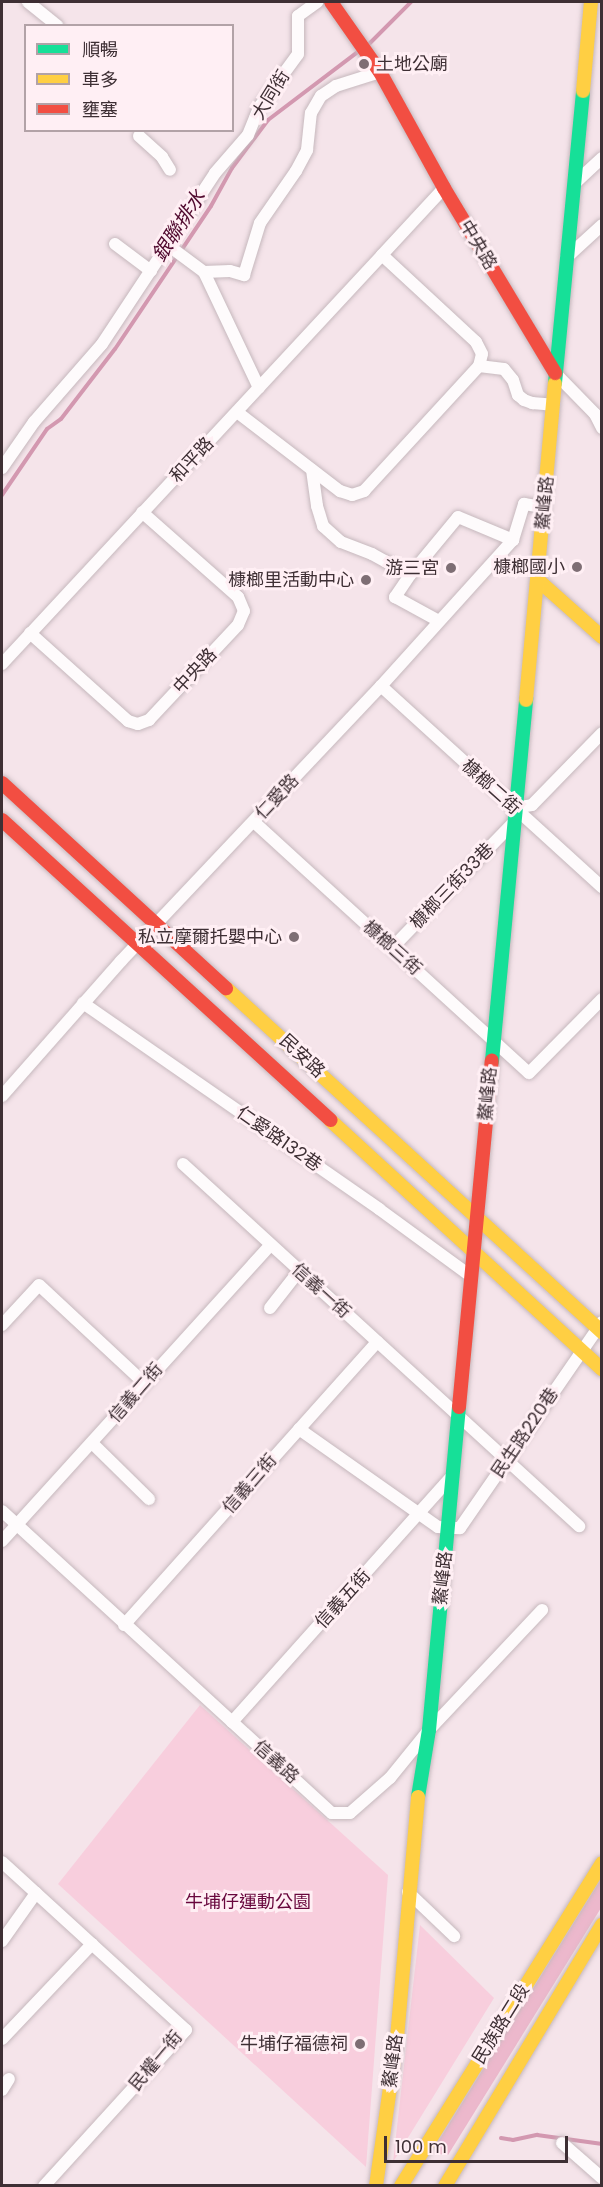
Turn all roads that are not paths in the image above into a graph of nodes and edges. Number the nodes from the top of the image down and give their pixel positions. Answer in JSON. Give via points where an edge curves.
{"nodes":[{"id":1,"x":28,"y":2,"type":"edge"},
{"id":2,"x":318,"y":2,"type":"edge"},
{"id":3,"x":331,"y":2,"type":"edge"},
{"id":4,"x":591,"y":2,"type":"edge"},
{"id":5,"x":55,"y":24,"type":"edge"},
{"id":6,"x":380,"y":72,"type":"junction"},
{"id":7,"x":139,"y":136,"type":"dead end"},
{"id":8,"x":602,"y":158,"type":"edge"},
{"id":9,"x":170,"y":170,"type":"dead end"},
{"id":10,"x":574,"y":184,"type":"junction"},
{"id":11,"x":444,"y":188,"type":"junction"},
{"id":12,"x":602,"y":225,"type":"edge"},
{"id":13,"x":115,"y":244,"type":"dead end"},
{"id":14,"x":169,"y":246,"type":"junction"},
{"id":15,"x":382,"y":255,"type":"junction"},
{"id":16,"x":566,"y":258,"type":"junction"},
{"id":17,"x":151,"y":270,"type":"junction"},
{"id":18,"x":204,"y":272,"type":"junction"},
{"id":19,"x":479,"y":366,"type":"junction"},
{"id":20,"x":555,"y":373,"type":"junction"},
{"id":21,"x":259,"y":388,"type":"junction"},
{"id":22,"x":553,"y":405,"type":"junction"},
{"id":23,"x":237,"y":412,"type":"junction"},
{"id":24,"x":602,"y":428,"type":"edge"},
{"id":25,"x":2,"y":468,"type":"edge"},
{"id":26,"x":312,"y":470,"type":"junction"},
{"id":27,"x":544,"y":507,"type":"junction"},
{"id":28,"x":142,"y":512,"type":"junction"},
{"id":29,"x":513,"y":540,"type":"junction"},
{"id":30,"x":410,"y":575,"type":"junction"},
{"id":31,"x":538,"y":580,"type":"junction"},
{"id":32,"x":440,"y":621,"type":"junction"},
{"id":33,"x":30,"y":633,"type":"junction"},
{"id":34,"x":602,"y":637,"type":"edge"},
{"id":35,"x":2,"y":664,"type":"edge"},
{"id":36,"x":381,"y":686,"type":"junction"},
{"id":37,"x":602,"y":734,"type":"edge"},
{"id":38,"x":2,"y":783,"type":"edge"},
{"id":39,"x":514,"y":808,"type":"junction"},
{"id":40,"x":2,"y":820,"type":"edge"},
{"id":41,"x":254,"y":822,"type":"junction"},
{"id":42,"x":513,"y":823,"type":"junction"},
{"id":43,"x":602,"y":887,"type":"edge"},
{"id":44,"x":157,"y":923,"type":"junction"},
{"id":45,"x":137,"y":944,"type":"junction"},
{"id":46,"x":392,"y":948,"type":"junction"},
{"id":47,"x":602,"y":999,"type":"edge"},
{"id":48,"x":83,"y":1003,"type":"junction"},
{"id":49,"x":493,"y":1040,"type":"junction"},
{"id":50,"x":2,"y":1096,"type":"edge"},
{"id":51,"x":183,"y":1164,"type":"dead end"},
{"id":52,"x":477,"y":1217,"type":"junction"},
{"id":53,"x":270,"y":1245,"type":"junction"},
{"id":54,"x":475,"y":1253,"type":"junction"},
{"id":55,"x":299,"y":1271,"type":"junction"},
{"id":56,"x":472,"y":1277,"type":"junction"},
{"id":57,"x":270,"y":1308,"type":"dead end"},
{"id":58,"x":2,"y":1325,"type":"edge"},
{"id":59,"x":600,"y":1327,"type":"edge"},
{"id":60,"x":377,"y":1342,"type":"junction"},
{"id":61,"x":582,"y":1351,"type":"junction"},
{"id":62,"x":602,"y":1369,"type":"edge"},
{"id":63,"x":144,"y":1383,"type":"junction"},
{"id":64,"x":459,"y":1418,"type":"junction"},
{"id":65,"x":299,"y":1429,"type":"junction"},
{"id":66,"x":92,"y":1443,"type":"junction"},
{"id":67,"x":507,"y":1461,"type":"junction"},
{"id":68,"x":453,"y":1475,"type":"junction"},
{"id":69,"x":149,"y":1499,"type":"dead end"},
{"id":70,"x":2,"y":1510,"type":"edge"},
{"id":71,"x":419,"y":1514,"type":"junction"},
{"id":72,"x":16,"y":1524,"type":"junction"},
{"id":73,"x":448,"y":1527,"type":"junction"},
{"id":74,"x":579,"y":1527,"type":"dead end"},
{"id":75,"x":2,"y":1541,"type":"edge"},
{"id":76,"x":542,"y":1610,"type":"dead end"},
{"id":77,"x":124,"y":1625,"type":"junction"},
{"id":78,"x":232,"y":1722,"type":"junction"},
{"id":79,"x":429,"y":1730,"type":"junction"},
{"id":80,"x":2,"y":1862,"type":"edge"},
{"id":81,"x":602,"y":1863,"type":"edge"},
{"id":82,"x":408,"y":1892,"type":"junction"},
{"id":83,"x":36,"y":1893,"type":"junction"},
{"id":84,"x":602,"y":1925,"type":"edge"},
{"id":85,"x":454,"y":1936,"type":"dead end"},
{"id":86,"x":2,"y":1941,"type":"edge"},
{"id":87,"x":92,"y":1944,"type":"junction"},
{"id":88,"x":2,"y":2039,"type":"edge"},
{"id":89,"x":9,"y":2079,"type":"dead end"},
{"id":90,"x":2,"y":2090,"type":"edge"},
{"id":91,"x":562,"y":2143,"type":"dead end"},
{"id":92,"x":602,"y":2178,"type":"edge"},
{"id":93,"x":44,"y":2186,"type":"edge"},
{"id":94,"x":376,"y":2186,"type":"edge"},
{"id":95,"x":401,"y":2186,"type":"edge"},
{"id":96,"x":445,"y":2186,"type":"edge"}],
"edges":[{"from":1,"to":5,"type":"street"},
{"from":2,"to":14,"type":"street","name":"大同街","via":[[298,16],[298,54],[260,106],[248,135],[215,173]]},
{"from":3,"to":6,"type":"street","name":"中央路"},
{"from":4,"to":10,"type":"street","name":"鰲峰路"},
{"from":6,"to":11,"type":"street","name":"中央路"},
{"from":6,"to":18,"type":"street","via":[[336,86],[321,96],[311,113],[307,150],[260,223],[244,275]]},
{"from":7,"to":9,"type":"street"},
{"from":8,"to":10,"type":"street"},
{"from":10,"to":16,"type":"street","name":"鰲峰路"},
{"from":11,"to":15,"type":"street","name":"和平路"},
{"from":11,"to":20,"type":"street","name":"中央路"},
{"from":12,"to":16,"type":"street"},
{"from":13,"to":17,"type":"street"},
{"from":14,"to":17,"type":"street"},
{"from":14,"to":18,"type":"street"},
{"from":15,"to":19,"type":"street","via":[[476,342],[482,354]]},
{"from":15,"to":21,"type":"street","name":"和平路"},
{"from":16,"to":20,"type":"street","name":"鰲峰路"},
{"from":17,"to":25,"type":"street","via":[[102,344],[41,414]]},
{"from":18,"to":21,"type":"street"},
{"from":19,"to":22,"type":"street","via":[[504,369],[524,400]]},
{"from":19,"to":26,"type":"street","via":[[364,491],[352,495],[340,491]]},
{"from":20,"to":22,"type":"street","name":"鰲峰路"},
{"from":20,"to":24,"type":"street","name":"中央路","via":[[595,414]]},
{"from":21,"to":23,"type":"street","name":"和平路"},
{"from":22,"to":27,"type":"street","name":"鰲峰路"},
{"from":23,"to":26,"type":"street"},
{"from":23,"to":28,"type":"street","name":"和平路"},
{"from":26,"to":30,"type":"street","via":[[323,526],[341,542]]},
{"from":27,"to":29,"type":"street","name":"仁愛路","via":[[524,504]]},
{"from":27,"to":31,"type":"street","name":"鰲峰路"},
{"from":28,"to":33,"type":"street","name":"和平路"},
{"from":28,"to":33,"type":"street","name":"中央路","via":[[238,597],[244,611],[230,634],[149,720],[138,724],[128,721]]},
{"from":29,"to":30,"type":"street","via":[[458,517]]},
{"from":29,"to":32,"type":"street","name":"仁愛路"},
{"from":30,"to":32,"type":"street","via":[[395,597]]},
{"from":31,"to":34,"type":"street"},
{"from":31,"to":39,"type":"street","name":"鰲峰路"},
{"from":32,"to":36,"type":"street","name":"仁愛路"},
{"from":33,"to":35,"type":"street","name":"和平路"},
{"from":36,"to":39,"type":"street","name":"槺榔二街"},
{"from":36,"to":41,"type":"street","name":"仁愛路"},
{"from":37,"to":39,"type":"street","via":[[532,805]]},
{"from":38,"to":44,"type":"street","name":"民安路"},
{"from":39,"to":42,"type":"street","name":"鰲峰路"},
{"from":39,"to":43,"type":"street","name":"槺榔二街"},
{"from":40,"to":45,"type":"street","name":"民安路"},
{"from":41,"to":44,"type":"street","name":"仁愛路"},
{"from":41,"to":46,"type":"street","name":"槺榔三街"},
{"from":42,"to":46,"type":"street","name":"槺榔三街33巷"},
{"from":42,"to":49,"type":"street","name":"鰲峰路"},
{"from":44,"to":45,"type":"street","name":"仁愛路"},
{"from":44,"to":52,"type":"street","name":"民安路"},
{"from":45,"to":48,"type":"street","name":"仁愛路"},
{"from":45,"to":54,"type":"street","name":"民安路"},
{"from":46,"to":49,"type":"street","name":"槺榔三街"},
{"from":47,"to":49,"type":"street","name":"槺榔三街","via":[[530,1073]]},
{"from":48,"to":50,"type":"street","name":"仁愛路"},
{"from":48,"to":56,"type":"street","name":"仁愛路132巷"},
{"from":49,"to":52,"type":"street","name":"鰲峰路"},
{"from":51,"to":53,"type":"street","name":"信義一街"},
{"from":52,"to":54,"type":"street","name":"鰲峰路"},
{"from":52,"to":59,"type":"street","name":"民安路"},
{"from":53,"to":55,"type":"street","name":"信義一街"},
{"from":53,"to":63,"type":"street","name":"信義二街"},
{"from":54,"to":56,"type":"street","name":"鰲峰路"},
{"from":54,"to":61,"type":"street","name":"民安路"},
{"from":55,"to":57,"type":"street"},
{"from":55,"to":60,"type":"street","name":"信義一街"},
{"from":56,"to":64,"type":"street","name":"鰲峰路"},
{"from":58,"to":63,"type":"street","via":[[39,1285]]},
{"from":59,"to":61,"type":"street","name":"民生路220巷"},
{"from":60,"to":64,"type":"street","name":"信義一街"},
{"from":60,"to":65,"type":"street","name":"信義三街"},
{"from":61,"to":62,"type":"street","name":"民安路"},
{"from":61,"to":67,"type":"street","name":"民生路220巷"},
{"from":63,"to":66,"type":"street","name":"信義二街"},
{"from":64,"to":67,"type":"street"},
{"from":64,"to":68,"type":"street","name":"鰲峰路"},
{"from":65,"to":71,"type":"street"},
{"from":65,"to":77,"type":"street","name":"信義三街"},
{"from":66,"to":69,"type":"street"},
{"from":66,"to":72,"type":"street","name":"信義二街"},
{"from":67,"to":73,"type":"street","name":"民生路220巷","via":[[460,1528]]},
{"from":67,"to":74,"type":"street"},
{"from":68,"to":71,"type":"street","name":"信義五街"},
{"from":68,"to":73,"type":"street","name":"鰲峰路"},
{"from":70,"to":72,"type":"street","name":"信義路"},
{"from":71,"to":73,"type":"street","via":[[438,1527]]},
{"from":71,"to":78,"type":"street","name":"信義五街"},
{"from":72,"to":75,"type":"street","name":"信義二街"},
{"from":72,"to":77,"type":"street","name":"信義路"},
{"from":73,"to":79,"type":"street","name":"鰲峰路"},
{"from":76,"to":79,"type":"street","name":"信義路"},
{"from":77,"to":78,"type":"street","name":"信義路"},
{"from":78,"to":79,"type":"street","name":"信義路","via":[[332,1812],[350,1813],[390,1778]]},
{"from":79,"to":82,"type":"street","name":"鰲峰路"},
{"from":80,"to":83,"type":"street","name":"民權一街"},
{"from":81,"to":95,"type":"street","name":"民族路二段"},
{"from":82,"to":85,"type":"street"},
{"from":82,"to":94,"type":"street","name":"鰲峰路","via":[[397,2038]]},
{"from":83,"to":86,"type":"street"},
{"from":83,"to":87,"type":"street","name":"民權一街"},
{"from":84,"to":96,"type":"street","name":"民族路二段"},
{"from":87,"to":88,"type":"street"},
{"from":87,"to":93,"type":"street","name":"民權一街","via":[[186,2030]]},
{"from":89,"to":90,"type":"street"},
{"from":91,"to":92,"type":"street"}]}
